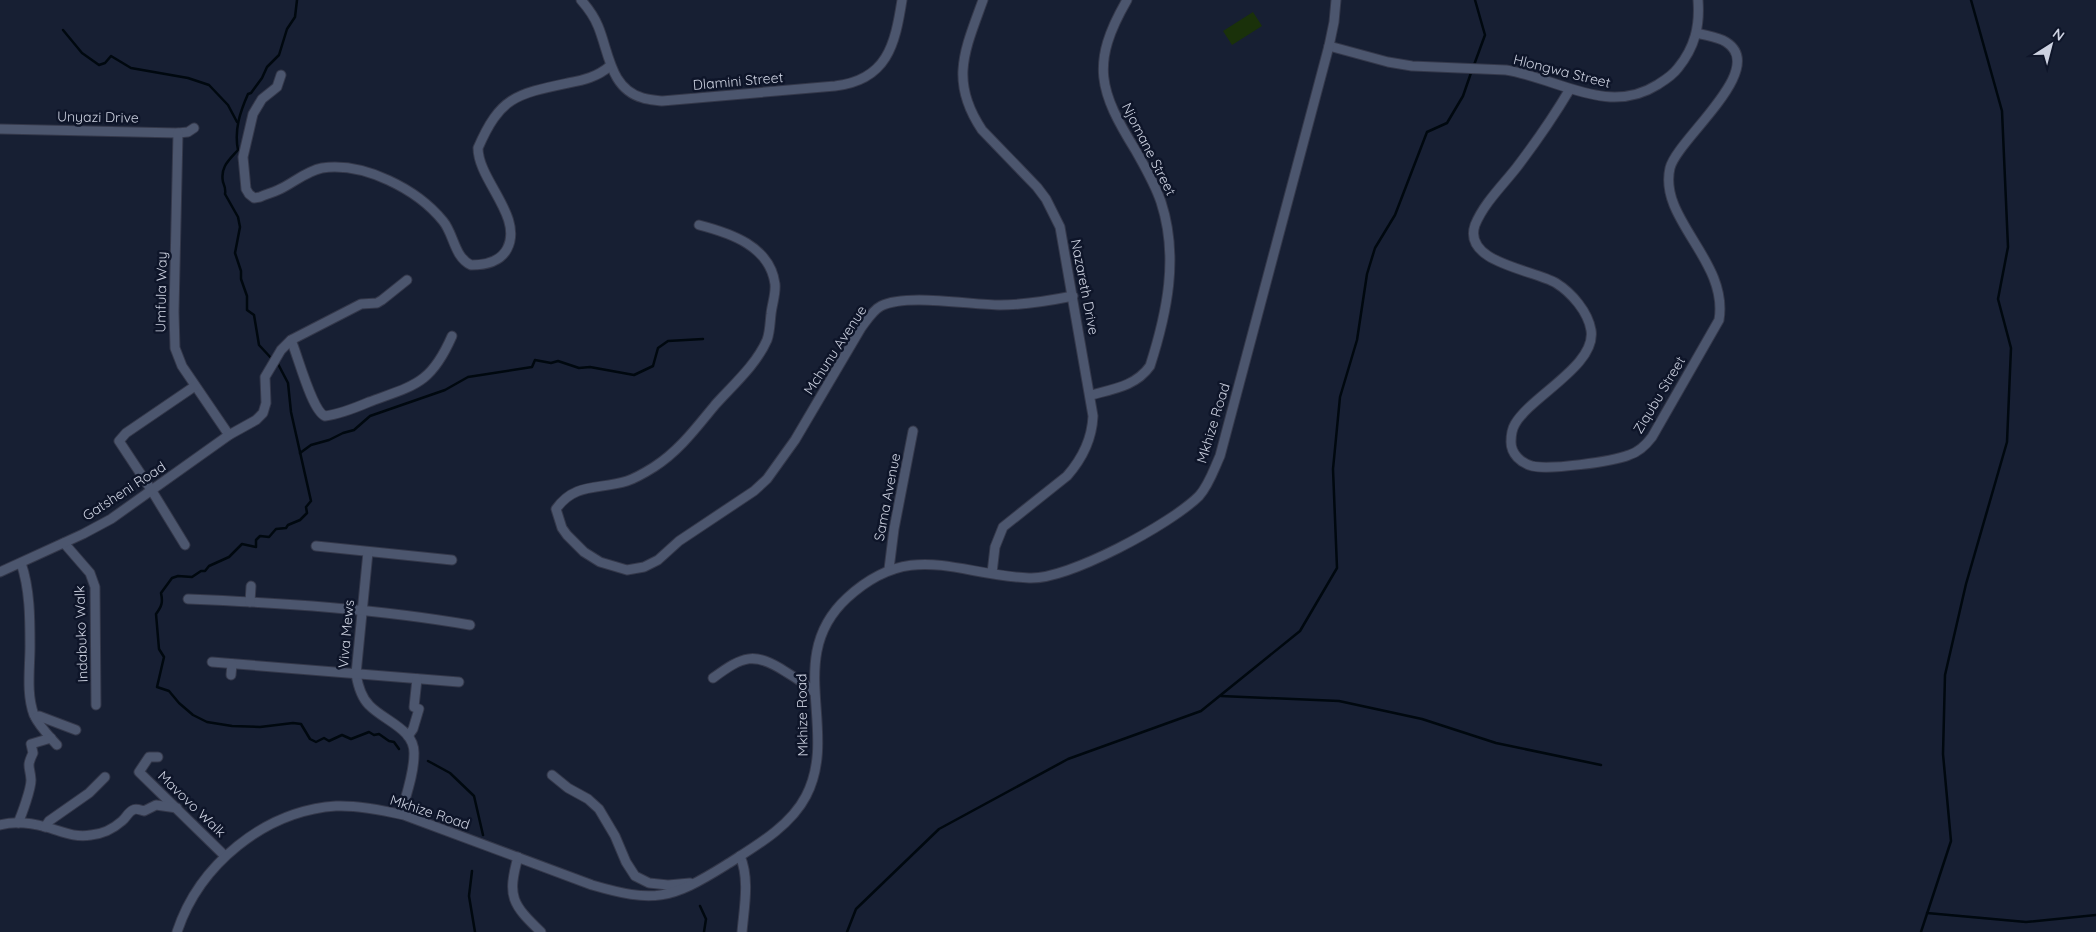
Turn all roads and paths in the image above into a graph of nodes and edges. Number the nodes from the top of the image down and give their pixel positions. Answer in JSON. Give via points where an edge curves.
{"nodes":[{"id":1,"x":581,"y":0,"type":"edge"},
{"id":2,"x":902,"y":0,"type":"edge"},
{"id":3,"x":983,"y":0,"type":"edge"},
{"id":4,"x":1127,"y":0,"type":"edge"},
{"id":5,"x":1336,"y":0,"type":"edge"},
{"id":6,"x":1698,"y":0,"type":"edge"},
{"id":7,"x":1697,"y":33,"type":"junction"},
{"id":8,"x":1329,"y":46,"type":"junction"},
{"id":9,"x":610,"y":66,"type":"junction"},
{"id":10,"x":280,"y":75,"type":"dead end"},
{"id":11,"x":1570,"y":89,"type":"junction"},
{"id":12,"x":194,"y":128,"type":"dead end"},
{"id":13,"x":0,"y":129,"type":"edge"},
{"id":14,"x":178,"y":133,"type":"junction"},
{"id":15,"x":699,"y":226,"type":"dead end"},
{"id":16,"x":407,"y":280,"type":"dead end"},
{"id":17,"x":1072,"y":296,"type":"junction"},
{"id":18,"x":452,"y":336,"type":"dead end"},
{"id":19,"x":291,"y":340,"type":"junction"},
{"id":20,"x":195,"y":386,"type":"junction"},
{"id":21,"x":1091,"y":395,"type":"junction"},
{"id":22,"x":913,"y":431,"type":"dead end"},
{"id":23,"x":229,"y":435,"type":"junction"},
{"id":24,"x":152,"y":491,"type":"junction"},
{"id":25,"x":64,"y":543,"type":"junction"},
{"id":26,"x":186,"y":545,"type":"dead end"},
{"id":27,"x":316,"y":546,"type":"dead end"},
{"id":28,"x":368,"y":552,"type":"junction"},
{"id":29,"x":452,"y":560,"type":"dead end"},
{"id":30,"x":21,"y":563,"type":"junction"},
{"id":31,"x":889,"y":569,"type":"junction"},
{"id":32,"x":0,"y":572,"type":"edge"},
{"id":33,"x":992,"y":573,"type":"junction"},
{"id":34,"x":251,"y":586,"type":"dead end"},
{"id":35,"x":188,"y":599,"type":"dead end"},
{"id":36,"x":250,"y":602,"type":"junction"},
{"id":37,"x":362,"y":611,"type":"junction"},
{"id":38,"x":470,"y":626,"type":"dead end"},
{"id":39,"x":212,"y":662,"type":"dead end"},
{"id":40,"x":232,"y":664,"type":"junction"},
{"id":41,"x":356,"y":674,"type":"junction"},
{"id":42,"x":231,"y":675,"type":"dead end"},
{"id":43,"x":713,"y":678,"type":"dead end"},
{"id":44,"x":417,"y":679,"type":"junction"},
{"id":45,"x":459,"y":682,"type":"dead end"},
{"id":46,"x":814,"y":692,"type":"junction"},
{"id":47,"x":96,"y":705,"type":"dead end"},
{"id":48,"x":36,"y":718,"type":"junction"},
{"id":49,"x":76,"y":730,"type":"dead end"},
{"id":50,"x":408,"y":736,"type":"junction"},
{"id":51,"x":158,"y":757,"type":"dead end"},
{"id":52,"x":552,"y":775,"type":"dead end"},
{"id":53,"x":105,"y":777,"type":"dead end"},
{"id":54,"x":177,"y":808,"type":"junction"},
{"id":55,"x":401,"y":814,"type":"junction"},
{"id":56,"x":18,"y":823,"type":"junction"},
{"id":57,"x":0,"y":824,"type":"edge"},
{"id":58,"x":45,"y":827,"type":"junction"},
{"id":59,"x":225,"y":856,"type":"junction"},
{"id":60,"x":740,"y":856,"type":"junction"},
{"id":61,"x":518,"y":857,"type":"junction"},
{"id":62,"x":695,"y":883,"type":"junction"},
{"id":63,"x":177,"y":932,"type":"edge"},
{"id":64,"x":541,"y":932,"type":"edge"},
{"id":65,"x":742,"y":932,"type":"edge"}],
"edges":[{"from":1,"to":9,"type":"street","name":"Dlamini Street","via":[[598,26]]},
{"from":2,"to":9,"type":"street","name":"Dlamini Street","via":[[896,37],[885,59],[871,74],[851,84],[662,101],[642,98],[624,87]]},
{"from":3,"to":17,"type":"street","name":"Nazareth Drive","via":[[963,60],[964,92],[982,130],[1037,187],[1053,212],[1060,227]]},
{"from":4,"to":21,"type":"street","name":"Njomane Street","via":[[1108,39],[1102,63],[1103,77],[1115,116],[1161,202],[1171,252],[1169,293],[1150,366],[1143,376]]},
{"from":5,"to":8,"type":"street","name":"Mkhize Road"},
{"from":6,"to":7,"type":"street","name":"Hlongwa Street"},
{"from":7,"to":11,"type":"street","name":"Hlongwa Street","via":[[1672,75],[1643,93],[1618,98]]},
{"from":7,"to":11,"type":"street","name":"Ziqubu Street","via":[[1730,45],[1736,54],[1737,70],[1728,89],[1677,154],[1670,168],[1669,183],[1678,213],[1706,260],[1718,288],[1721,298],[1719,320],[1646,445],[1630,455],[1614,459],[1540,466],[1524,462],[1514,454],[1512,431],[1521,416],[1583,357],[1591,344],[1591,330],[1585,314],[1557,283],[1485,255],[1474,233],[1485,207],[1556,114]]},
{"from":8,"to":11,"type":"street","name":"Hlongwa Street","via":[[1412,66],[1520,72]]},
{"from":8,"to":33,"type":"street","name":"Mkhize Road","via":[[1220,456],[1201,493],[1169,520],[1078,567],[1040,578]]},
{"from":9,"to":10,"type":"street","via":[[588,79],[518,96],[508,101],[493,117],[478,154],[512,231],[512,238],[503,256],[496,261],[476,265],[468,264],[462,257],[445,223],[433,209],[397,184],[358,170],[322,168],[260,197],[254,198],[249,194],[242,157],[252,114],[277,87]]},
{"from":12,"to":14,"type":"street","name":"Unyazi Drive"},
{"from":13,"to":14,"type":"street","name":"Unyazi Drive"},
{"from":14,"to":20,"type":"street","name":"Umfula Way","via":[[174,340],[182,366]]},
{"from":15,"to":17,"type":"street","name":"Mchunu Avenue","via":[[740,239],[754,247],[767,263],[775,286],[768,339],[696,430],[669,456],[627,481],[569,494],[556,509],[562,528],[584,552],[600,562],[627,570],[650,565],[679,541],[754,491],[778,466],[861,328],[880,306],[913,300],[999,305],[1038,303]]},
{"from":16,"to":19,"type":"street","via":[[377,303],[361,304]]},
{"from":17,"to":21,"type":"street","name":"Nazareth Drive"},
{"from":18,"to":19,"type":"street","via":[[440,361],[424,380],[325,416],[319,413],[313,401]]},
{"from":19,"to":23,"type":"street","name":"Gatsheni Road","via":[[265,377],[263,413]]},
{"from":20,"to":23,"type":"street","name":"Umfula Way"},
{"from":20,"to":24,"type":"street","via":[[119,441]]},
{"from":21,"to":33,"type":"street","name":"Nazareth Drive","via":[[1093,420],[1086,450],[1067,476],[1003,526],[995,547]]},
{"from":22,"to":31,"type":"street","name":"Sama Avenue"},
{"from":23,"to":24,"type":"street","name":"Gatsheni Road"},
{"from":24,"to":25,"type":"street","name":"Gatsheni Road","via":[[111,519]]},
{"from":24,"to":26,"type":"street"},
{"from":25,"to":30,"type":"street","name":"Gatsheni Road"},
{"from":25,"to":47,"type":"street","name":"Indabuko Walk","via":[[90,573],[95,586]]},
{"from":27,"to":28,"type":"street"},
{"from":28,"to":29,"type":"street"},
{"from":28,"to":37,"type":"street","name":"Viva Mews"},
{"from":30,"to":32,"type":"street","name":"Gatsheni Road"},
{"from":30,"to":48,"type":"street","via":[[30,624],[30,699]]},
{"from":31,"to":33,"type":"street","name":"Mkhize Road","via":[[932,564]]},
{"from":31,"to":46,"type":"street","name":"Mkhize Road","via":[[865,583],[833,613],[822,632],[816,656]]},
{"from":34,"to":36,"type":"street"},
{"from":35,"to":36,"type":"street"},
{"from":36,"to":37,"type":"street"},
{"from":37,"to":38,"type":"street"},
{"from":37,"to":41,"type":"street","name":"Viva Mews"},
{"from":39,"to":40,"type":"street"},
{"from":40,"to":41,"type":"street"},
{"from":40,"to":42,"type":"street"},
{"from":41,"to":44,"type":"street"},
{"from":41,"to":50,"type":"street","name":"Viva Mews","via":[[358,686],[368,704]]},
{"from":43,"to":46,"type":"street","via":[[736,663],[755,658],[772,663]]},
{"from":44,"to":45,"type":"street"},
{"from":44,"to":50,"type":"street","via":[[414,707],[419,709],[418,717]]},
{"from":46,"to":60,"type":"street","name":"Mkhize Road","via":[[818,757],[806,795],[780,827]]},
{"from":48,"to":49,"type":"street","via":[[39,716]]},
{"from":48,"to":56,"type":"street","via":[[54,742],[31,744],[33,753],[28,765],[31,781]]},
{"from":50,"to":55,"type":"street","via":[[414,754]]},
{"from":51,"to":54,"type":"street","name":"Mavovo Walk","via":[[149,757],[139,772]]},
{"from":52,"to":62,"type":"street","via":[[599,809],[635,876],[649,883]]},
{"from":53,"to":58,"type":"street"},
{"from":54,"to":58,"type":"street","via":[[156,805],[144,811],[133,810],[106,832],[90,836],[70,835]]},
{"from":54,"to":59,"type":"street","name":"Mavovo Walk"},
{"from":55,"to":59,"type":"street","name":"Mkhize Road","via":[[351,806],[315,809],[274,823]]},
{"from":55,"to":61,"type":"street","name":"Mkhize Road"},
{"from":56,"to":57,"type":"street"},
{"from":56,"to":58,"type":"street"},
{"from":59,"to":63,"type":"street","name":"Mkhize Road","via":[[199,887]]},
{"from":60,"to":62,"type":"street","name":"Mkhize Road"},
{"from":60,"to":65,"type":"street","via":[[746,882]]},
{"from":61,"to":62,"type":"street","name":"Mkhize Road","via":[[592,885],[633,896],[671,893]]},
{"from":61,"to":64,"type":"street","via":[[512,880],[514,899]]}]}
